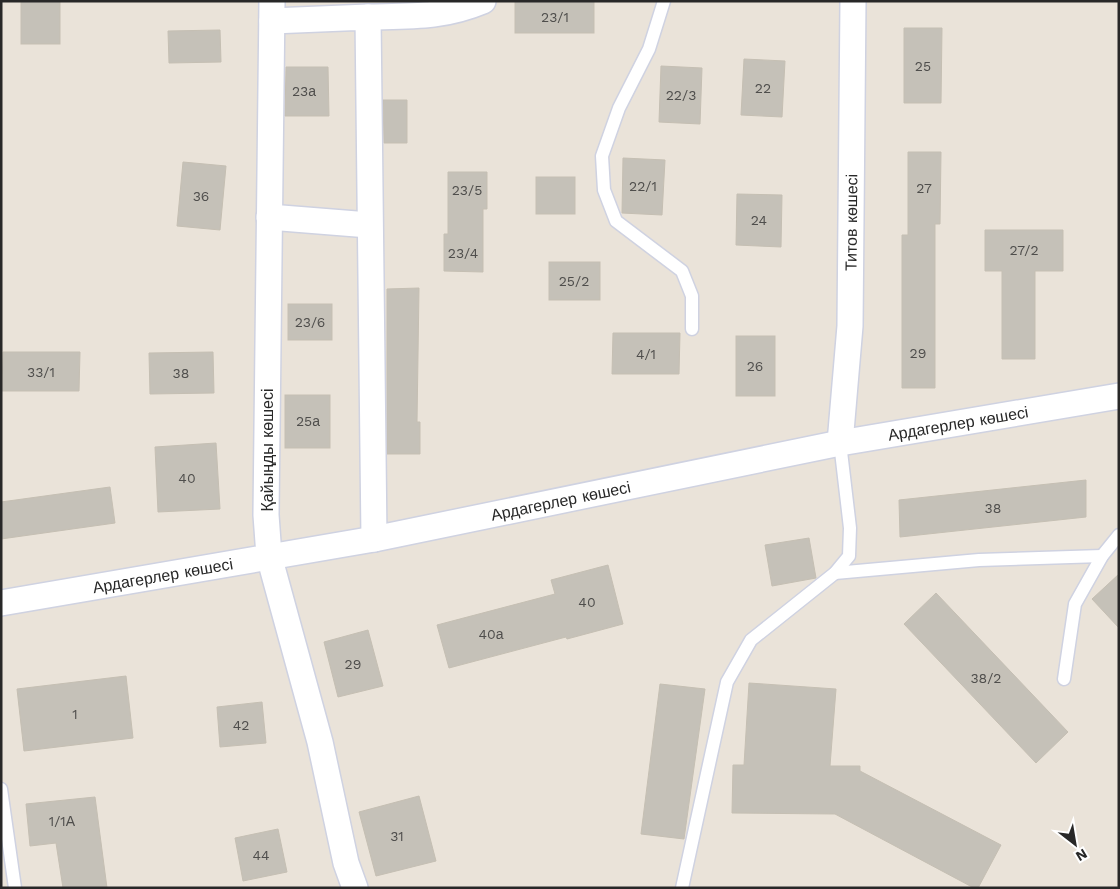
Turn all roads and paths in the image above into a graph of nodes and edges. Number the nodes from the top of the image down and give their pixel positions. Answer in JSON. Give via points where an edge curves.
{"nodes":[{"id":1,"x":483,"y":1,"type":"edge"},
{"id":2,"x":664,"y":1,"type":"edge"},
{"id":3,"x":853,"y":1,"type":"edge"},
{"id":4,"x":272,"y":11,"type":"edge"},
{"id":5,"x":368,"y":16,"type":"junction"},
{"id":6,"x":269,"y":217,"type":"junction"},
{"id":7,"x":369,"y":225,"type":"junction"},
{"id":8,"x":692,"y":329,"type":"dead end"},
{"id":9,"x":1119,"y":396,"type":"edge"},
{"id":10,"x":840,"y":443,"type":"junction"},
{"id":11,"x":1119,"y":535,"type":"edge"},
{"id":12,"x":374,"y":539,"type":"junction"},
{"id":13,"x":269,"y":556,"type":"junction"},
{"id":14,"x":1102,"y":556,"type":"junction"},
{"id":15,"x":836,"y":573,"type":"junction"},
{"id":16,"x":1,"y":603,"type":"edge"},
{"id":17,"x":1064,"y":679,"type":"dead end"},
{"id":18,"x":1,"y":789,"type":"edge"},
{"id":19,"x":15,"y":888,"type":"edge"},
{"id":20,"x":355,"y":888,"type":"edge"},
{"id":21,"x":682,"y":888,"type":"edge"}],
"edges":[{"from":1,"to":5,"type":"street","via":[[432,16]]},
{"from":2,"to":8,"type":"lane","via":[[648,50],[619,108],[602,156],[604,190],[616,222],[682,271],[692,296]]},
{"from":3,"to":10,"type":"street","name":"Титов көшесі","via":[[850,326]]},
{"from":4,"to":5,"type":"street"},
{"from":4,"to":6,"type":"street","name":"Қайыңды көшесі"},
{"from":5,"to":7,"type":"street"},
{"from":6,"to":7,"type":"street"},
{"from":6,"to":13,"type":"street","name":"Қайыңды көшесі","via":[[266,515]]},
{"from":7,"to":12,"type":"street"},
{"from":9,"to":10,"type":"street","name":"Ардагерлер көшесі"},
{"from":10,"to":12,"type":"street","name":"Ардагерлер көшесі"},
{"from":10,"to":15,"type":"lane","via":[[850,528],[849,556]]},
{"from":11,"to":14,"type":"lane"},
{"from":12,"to":13,"type":"street","name":"Ардагерлер көшесі"},
{"from":13,"to":16,"type":"street","name":"Ардагерлер көшесі"},
{"from":13,"to":20,"type":"street","name":"Қайыңды көшесі","via":[[320,742],[346,863]]},
{"from":14,"to":15,"type":"lane","via":[[979,560]]},
{"from":14,"to":17,"type":"lane","via":[[1075,604]]},
{"from":15,"to":21,"type":"lane","via":[[750,640],[727,682]]},
{"from":18,"to":19,"type":"lane"}]}
